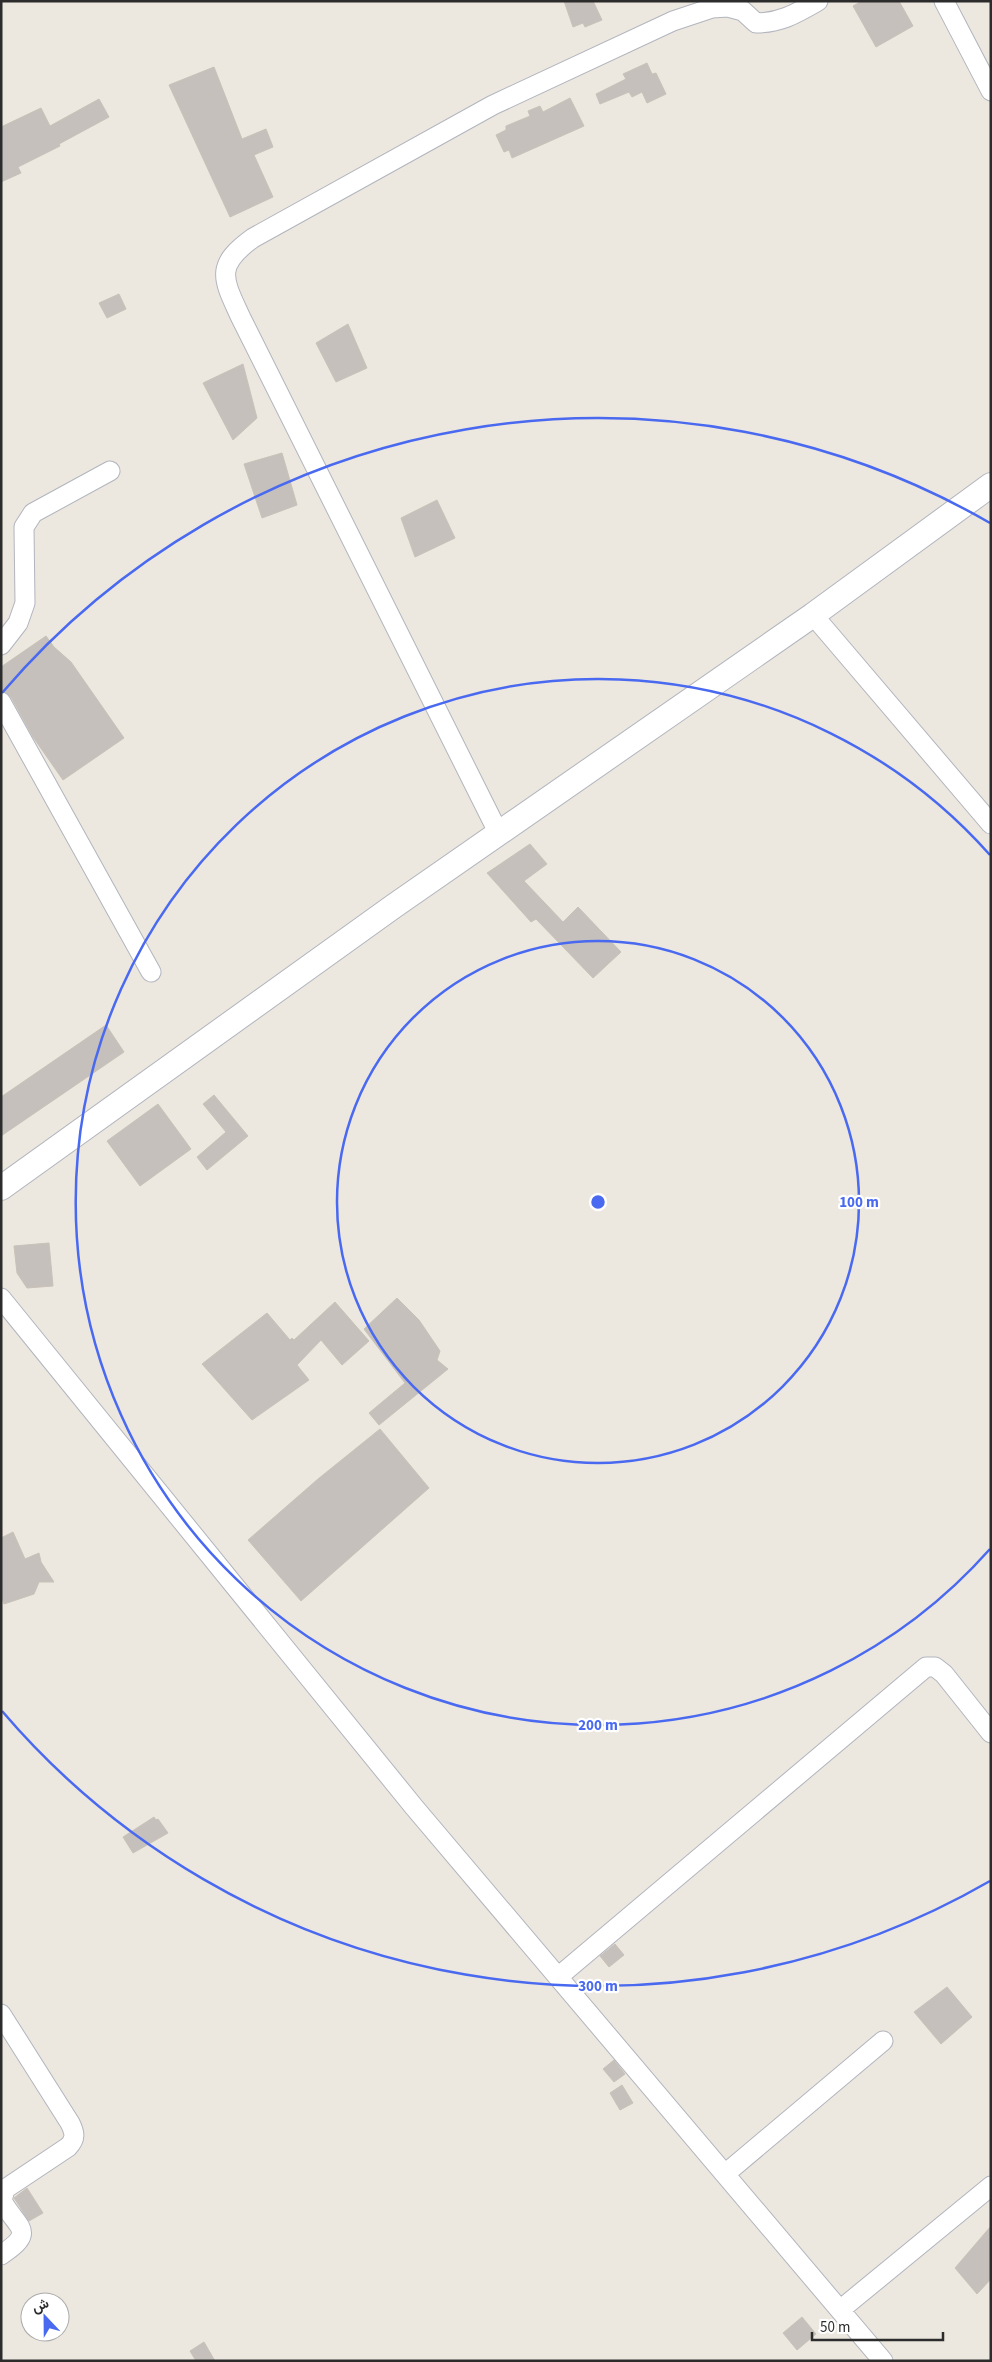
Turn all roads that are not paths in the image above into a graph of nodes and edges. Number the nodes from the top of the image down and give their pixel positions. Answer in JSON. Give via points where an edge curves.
{"nodes":[{"id":1,"x":818,"y":1,"type":"edge"},
{"id":2,"x":944,"y":1,"type":"edge"},
{"id":3,"x":741,"y":6,"type":"edge"},
{"id":4,"x":991,"y":91,"type":"edge"},
{"id":5,"x":110,"y":471,"type":"dead end"},
{"id":6,"x":991,"y":485,"type":"edge"},
{"id":7,"x":813,"y":615,"type":"junction"},
{"id":8,"x":1,"y":645,"type":"edge"},
{"id":9,"x":1,"y":702,"type":"edge"},
{"id":10,"x":991,"y":824,"type":"edge"},
{"id":11,"x":499,"y":834,"type":"junction"},
{"id":12,"x":151,"y":972,"type":"dead end"},
{"id":13,"x":8,"y":1184,"type":"edge"},
{"id":14,"x":1,"y":1200,"type":"edge"},
{"id":15,"x":1,"y":1284,"type":"edge"},
{"id":16,"x":1,"y":1298,"type":"edge"},
{"id":17,"x":15,"y":1313,"type":"junction"},
{"id":18,"x":991,"y":1733,"type":"edge"},
{"id":19,"x":558,"y":1977,"type":"junction"},
{"id":20,"x":1,"y":2014,"type":"edge"},
{"id":21,"x":883,"y":2041,"type":"dead end"},
{"id":22,"x":725,"y":2174,"type":"junction"},
{"id":23,"x":991,"y":2186,"type":"edge"},
{"id":24,"x":1,"y":2255,"type":"edge"},
{"id":25,"x":840,"y":2310,"type":"junction"},
{"id":26,"x":883,"y":2361,"type":"edge"}],
"edges":[{"from":1,"to":3,"type":"street","via":[[789,18],[756,24]]},
{"from":2,"to":4,"type":"street"},
{"from":3,"to":11,"type":"street","via":[[712,8],[673,20],[493,104],[253,238],[238,249],[226,268],[226,285],[241,318]]},
{"from":5,"to":8,"type":"street","via":[[27,520],[24,527],[26,603],[18,623]]},
{"from":6,"to":7,"type":"street"},
{"from":7,"to":10,"type":"street"},
{"from":7,"to":11,"type":"street"},
{"from":9,"to":12,"type":"street"},
{"from":11,"to":13,"type":"street"},
{"from":13,"to":14,"type":"street"},
{"from":15,"to":17,"type":"street"},
{"from":16,"to":17,"type":"street"},
{"from":17,"to":19,"type":"street","via":[[414,1807]]},
{"from":18,"to":19,"type":"street","via":[[944,1674],[926,1667]]},
{"from":19,"to":22,"type":"street"},
{"from":20,"to":24,"type":"street","via":[[75,2135],[68,2147],[5,2189],[2,2200],[21,2229],[21,2236],[19,2243]]},
{"from":21,"to":22,"type":"street"},
{"from":22,"to":25,"type":"street"},
{"from":23,"to":25,"type":"street"},
{"from":25,"to":26,"type":"street"}]}
